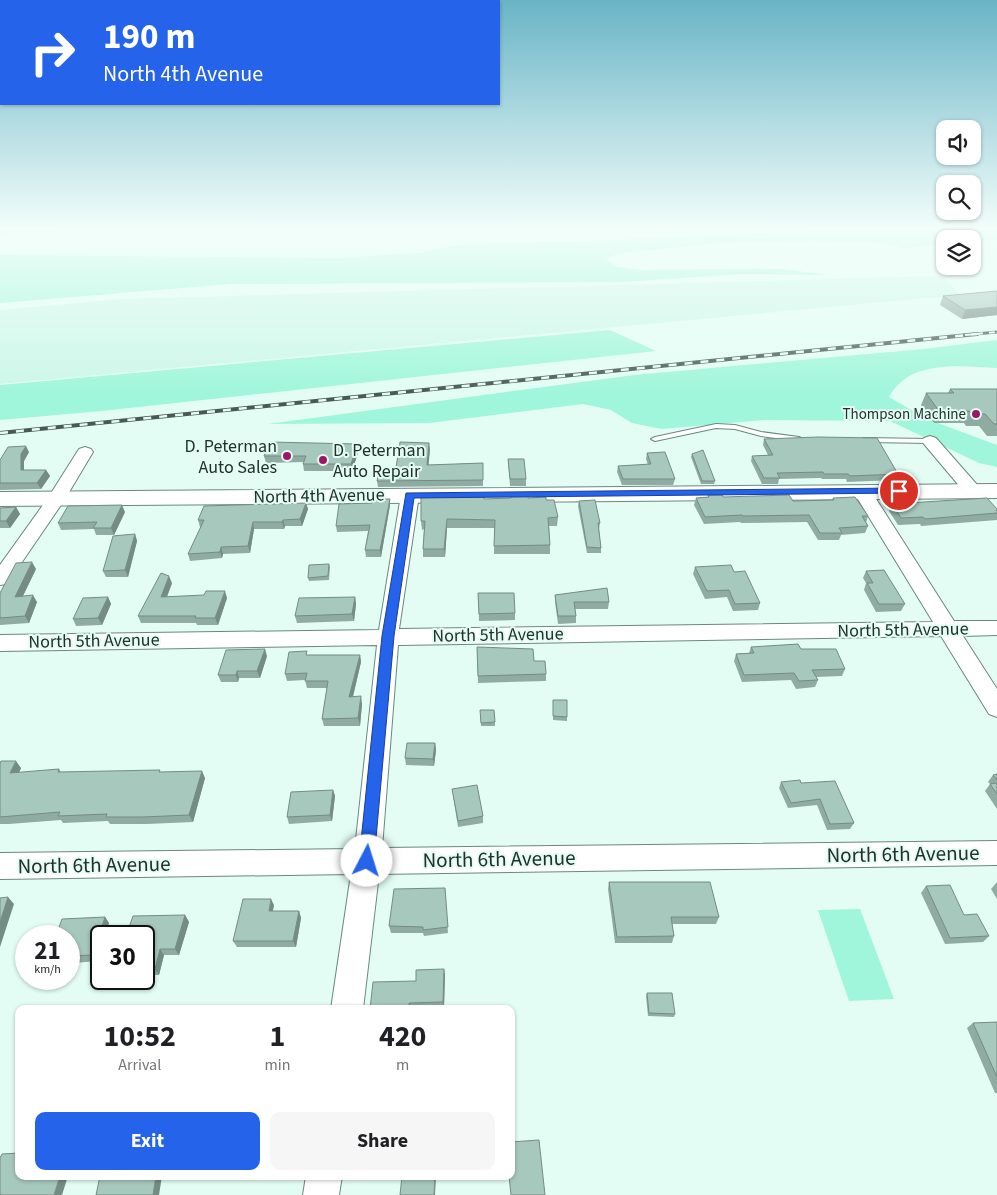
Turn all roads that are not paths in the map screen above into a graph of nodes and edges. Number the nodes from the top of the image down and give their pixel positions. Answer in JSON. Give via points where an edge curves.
{"nodes":[{"id":1,"x":655,"y":439,"type":"dead end"},
{"id":2,"x":804,"y":440,"type":"edge"},
{"id":3,"x":853,"y":440,"type":"edge"},
{"id":4,"x":930,"y":441,"type":"joint"},
{"id":5,"x":85,"y":452,"type":"dead end"},
{"id":6,"x":862,"y":490,"type":"junction"},
{"id":7,"x":973,"y":491,"type":"junction"},
{"id":8,"x":997,"y":491,"type":"edge"},
{"id":9,"x":410,"y":495,"type":"junction"},
{"id":10,"x":0,"y":499,"type":"edge"},
{"id":11,"x":56,"y":499,"type":"junction"},
{"id":12,"x":0,"y":579,"type":"edge"},
{"id":13,"x":997,"y":628,"type":"edge"},
{"id":14,"x":949,"y":629,"type":"junction"},
{"id":15,"x":388,"y":636,"type":"junction"},
{"id":16,"x":0,"y":643,"type":"edge"},
{"id":17,"x":997,"y":708,"type":"edge"},
{"id":18,"x":997,"y":853,"type":"edge"},
{"id":19,"x":367,"y":861,"type":"junction"},
{"id":20,"x":0,"y":866,"type":"edge"},
{"id":21,"x":348,"y":1005,"type":"edge"},
{"id":22,"x":324,"y":1180,"type":"edge"},
{"id":23,"x":322,"y":1195,"type":"edge"}],
"edges":[{"from":1,"to":2,"type":"lane","via":[[716,426]]},
{"from":3,"to":4,"type":"lane"},
{"from":4,"to":7,"type":"street"},
{"from":5,"to":11,"type":"street"},
{"from":6,"to":7,"type":"main road","name":"North 4th Avenue"},
{"from":6,"to":9,"type":"main road","name":"North 4th Avenue"},
{"from":6,"to":14,"type":"street"},
{"from":7,"to":8,"type":"main road","name":"North 4th Avenue"},
{"from":9,"to":11,"type":"main road","name":"North 4th Avenue"},
{"from":9,"to":15,"type":"street"},
{"from":10,"to":11,"type":"main road","name":"North 4th Avenue"},
{"from":11,"to":12,"type":"street"},
{"from":13,"to":14,"type":"street","name":"North 5th Avenue"},
{"from":14,"to":15,"type":"street","name":"North 5th Avenue"},
{"from":14,"to":17,"type":"street"},
{"from":15,"to":16,"type":"street","name":"North 5th Avenue"},
{"from":15,"to":19,"type":"street"},
{"from":18,"to":19,"type":"street","name":"North 6th Avenue"},
{"from":19,"to":20,"type":"street","name":"North 6th Avenue"},
{"from":19,"to":21,"type":"street"},
{"from":22,"to":23,"type":"street"}]}
